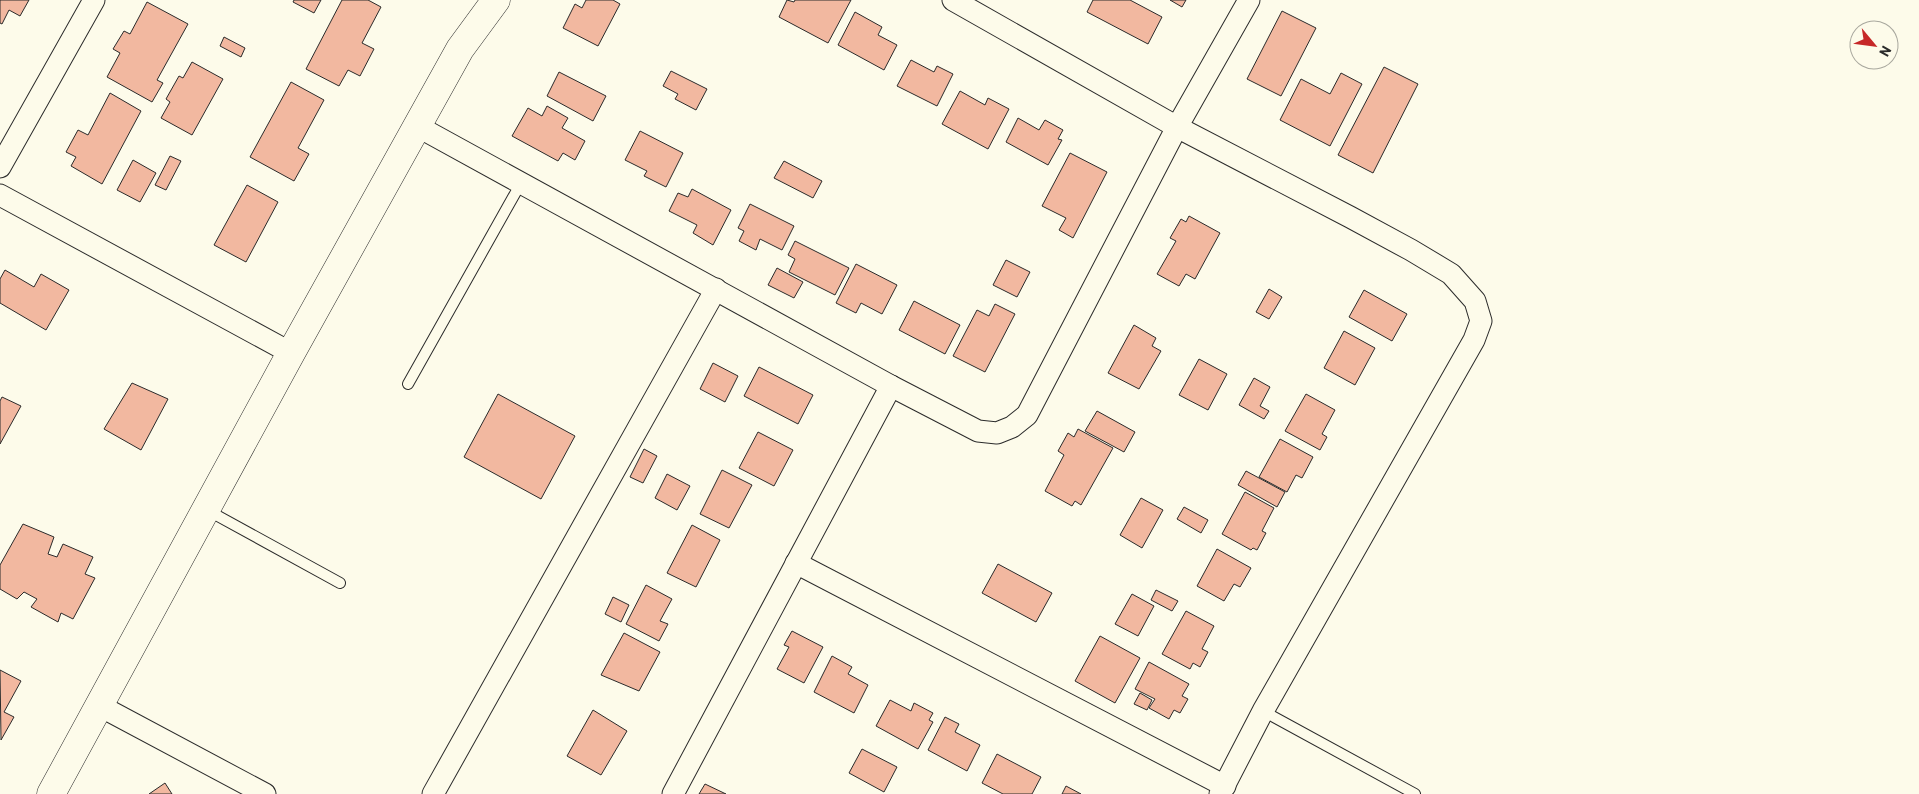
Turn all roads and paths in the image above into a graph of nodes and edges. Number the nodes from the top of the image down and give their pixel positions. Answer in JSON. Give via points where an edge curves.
{"nodes":[{"id":1,"x":94,"y":0,"type":"edge"},
{"id":2,"x":496,"y":0,"type":"edge"},
{"id":3,"x":953,"y":0,"type":"edge"},
{"id":4,"x":1249,"y":0,"type":"edge"},
{"id":5,"x":417,"y":126,"type":"junction"},
{"id":6,"x":1177,"y":127,"type":"junction"},
{"id":7,"x":0,"y":167,"type":"edge"},
{"id":8,"x":521,"y":183,"type":"junction"},
{"id":9,"x":0,"y":195,"type":"edge"},
{"id":10,"x":716,"y":289,"type":"junction"},
{"id":11,"x":291,"y":353,"type":"junction"},
{"id":12,"x":408,"y":384,"type":"dead end"},
{"id":13,"x":891,"y":386,"type":"junction"},
{"id":14,"x":206,"y":510,"type":"junction"},
{"id":15,"x":796,"y":563,"type":"junction"},
{"id":16,"x":340,"y":583,"type":"dead end"},
{"id":17,"x":100,"y":706,"type":"junction"},
{"id":18,"x":1263,"y":712,"type":"junction"},
{"id":19,"x":1223,"y":790,"type":"edge"},
{"id":20,"x":51,"y":794,"type":"edge"},
{"id":21,"x":265,"y":794,"type":"edge"},
{"id":22,"x":433,"y":794,"type":"edge"},
{"id":23,"x":673,"y":794,"type":"edge"},
{"id":24,"x":1414,"y":794,"type":"edge"}],
"edges":[{"from":1,"to":7,"type":"street"},
{"from":2,"to":5,"type":"street","via":[[460,49]]},
{"from":3,"to":6,"type":"street"},
{"from":4,"to":6,"type":"street"},
{"from":5,"to":8,"type":"street"},
{"from":5,"to":11,"type":"street"},
{"from":6,"to":13,"type":"street","via":[[1027,415],[1012,427],[997,433],[978,431]]},
{"from":6,"to":18,"type":"street","via":[[1451,274],[1475,301],[1481,321],[1474,340]]},
{"from":8,"to":10,"type":"street"},
{"from":8,"to":12,"type":"lane"},
{"from":9,"to":11,"type":"street"},
{"from":10,"to":13,"type":"street"},
{"from":10,"to":22,"type":"street"},
{"from":11,"to":14,"type":"street"},
{"from":13,"to":15,"type":"street"},
{"from":14,"to":16,"type":"lane"},
{"from":14,"to":17,"type":"street"},
{"from":15,"to":19,"type":"street"},
{"from":15,"to":23,"type":"street"},
{"from":17,"to":20,"type":"street"},
{"from":17,"to":21,"type":"street"},
{"from":18,"to":19,"type":"street"},
{"from":18,"to":24,"type":"lane"}]}
